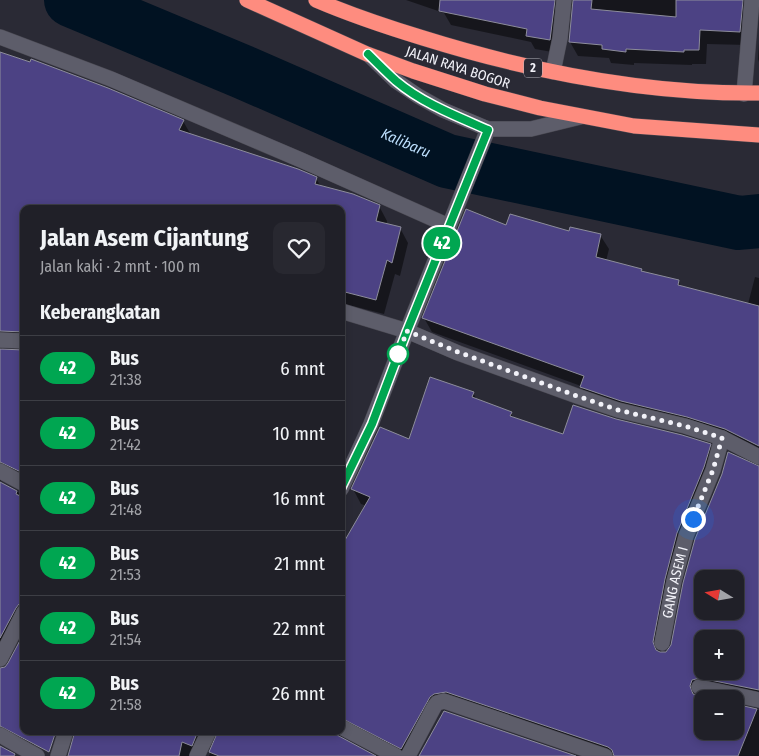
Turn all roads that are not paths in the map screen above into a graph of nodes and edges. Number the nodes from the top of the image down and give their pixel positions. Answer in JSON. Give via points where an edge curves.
{"nodes":[{"id":1,"x":247,"y":0,"type":"edge"},
{"id":2,"x":316,"y":0,"type":"edge"},
{"id":3,"x":564,"y":0,"type":"edge"},
{"id":4,"x":752,"y":0,"type":"edge"},
{"id":5,"x":0,"y":37,"type":"edge"},
{"id":6,"x":368,"y":54,"type":"junction"},
{"id":7,"x":553,"y":72,"type":"junction"},
{"id":8,"x":744,"y":94,"type":"junction"},
{"id":9,"x":759,"y":94,"type":"edge"},
{"id":10,"x":580,"y":117,"type":"junction"},
{"id":11,"x":488,"y":130,"type":"junction"},
{"id":12,"x":759,"y":135,"type":"edge"},
{"id":13,"x":449,"y":226,"type":"junction"},
{"id":14,"x":345,"y":312,"type":"edge"},
{"id":15,"x":407,"y":331,"type":"junction"},
{"id":16,"x":0,"y":340,"type":"edge"},
{"id":17,"x":20,"y":341,"type":"edge"},
{"id":18,"x":722,"y":438,"type":"junction"},
{"id":19,"x":759,"y":457,"type":"edge"},
{"id":20,"x":0,"y":470,"type":"edge"},
{"id":21,"x":345,"y":480,"type":"edge"},
{"id":22,"x":20,"y":482,"type":"edge"},
{"id":23,"x":20,"y":620,"type":"edge"},
{"id":24,"x":662,"y":642,"type":"dead end"},
{"id":25,"x":0,"y":659,"type":"edge"},
{"id":26,"x":699,"y":687,"type":"dead end"},
{"id":27,"x":759,"y":700,"type":"edge"},
{"id":28,"x":345,"y":729,"type":"edge"},
{"id":29,"x":0,"y":735,"type":"edge"},
{"id":30,"x":65,"y":735,"type":"edge"},
{"id":31,"x":207,"y":735,"type":"edge"},
{"id":32,"x":37,"y":756,"type":"edge"},
{"id":33,"x":58,"y":756,"type":"edge"},
{"id":34,"x":197,"y":756,"type":"edge"},
{"id":35,"x":396,"y":756,"type":"edge"},
{"id":36,"x":408,"y":756,"type":"edge"},
{"id":37,"x":605,"y":756,"type":"edge"}],
"edges":[{"from":1,"to":6,"type":"highway","name":"JALAN RAYA BOGOR"},
{"from":2,"to":7,"type":"highway","name":"JALAN RAYA BOGOR","number":"2","via":[[349,14],[460,49]]},
{"from":3,"to":7,"type":"street"},
{"from":4,"to":8,"type":"street"},
{"from":5,"to":13,"type":"street","via":[[120,83]]},
{"from":6,"to":10,"type":"highway","name":"JALAN RAYA BOGOR","via":[[485,94]]},
{"from":6,"to":11,"type":"street","via":[[396,81],[418,96]]},
{"from":7,"to":8,"type":"highway","name":"JALAN RAYA BOGOR","number":"2","via":[[678,90]]},
{"from":8,"to":9,"type":"highway","name":"JALAN RAYA BOGOR","number":"2"},
{"from":10,"to":11,"type":"street","via":[[531,129]]},
{"from":10,"to":12,"type":"highway","name":"JALAN RAYA BOGOR","via":[[634,126]]},
{"from":11,"to":13,"type":"street"},
{"from":13,"to":15,"type":"street"},
{"from":14,"to":15,"type":"street"},
{"from":15,"to":18,"type":"street","via":[[618,410]]},
{"from":15,"to":21,"type":"street","via":[[372,424]]},
{"from":16,"to":17,"type":"street"},
{"from":18,"to":19,"type":"street"},
{"from":18,"to":24,"type":"street","name":"GANG ASEM I","via":[[713,470],[686,536]]},
{"from":20,"to":22,"type":"street"},
{"from":23,"to":25,"type":"street"},
{"from":26,"to":27,"type":"street"},
{"from":28,"to":35,"type":"street"},
{"from":29,"to":32,"type":"street"},
{"from":30,"to":33,"type":"street"},
{"from":31,"to":34,"type":"street"},
{"from":36,"to":37,"type":"street","via":[[434,707],[444,700]]}]}
